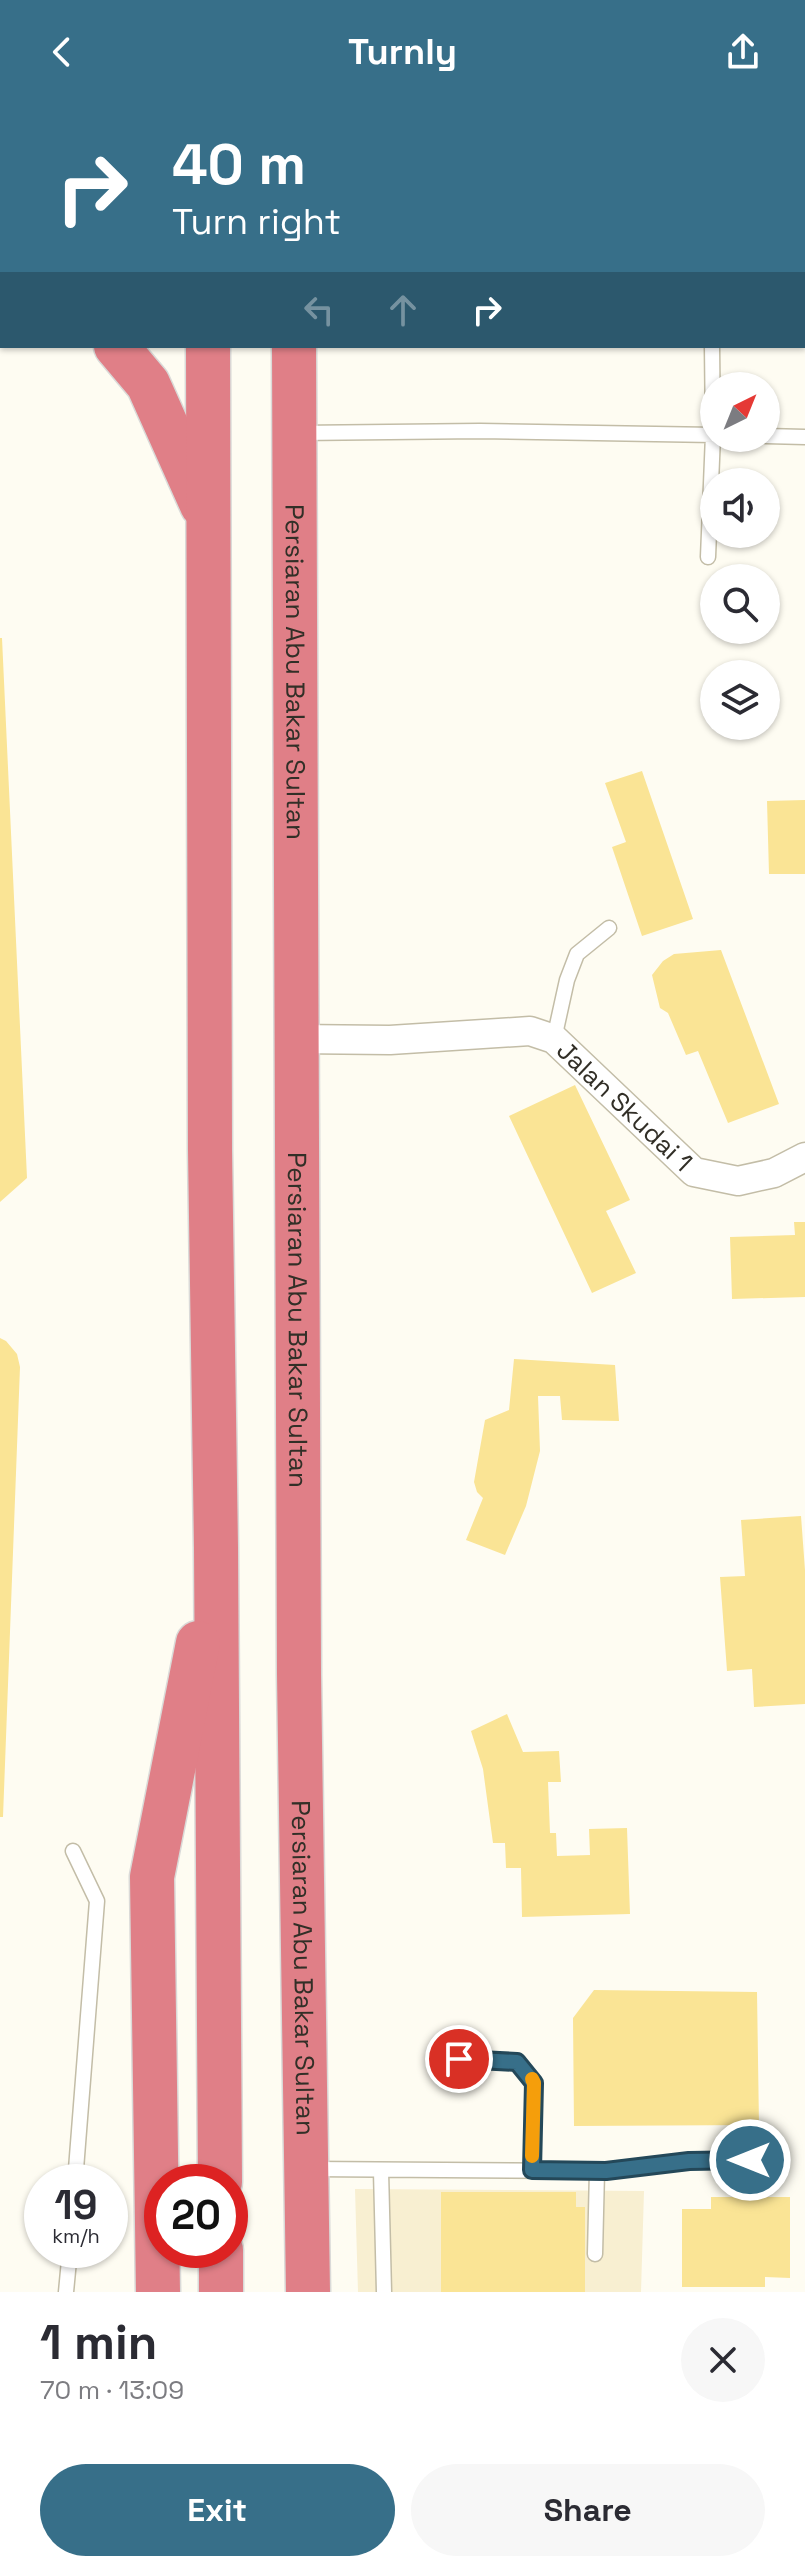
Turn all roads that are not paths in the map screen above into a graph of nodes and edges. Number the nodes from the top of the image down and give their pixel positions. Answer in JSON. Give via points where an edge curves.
{"nodes":[{"id":1,"x":118,"y":348,"type":"edge"},
{"id":2,"x":208,"y":348,"type":"edge"},
{"id":3,"x":294,"y":348,"type":"edge"},
{"id":4,"x":712,"y":348,"type":"edge"},
{"id":5,"x":713,"y":372,"type":"edge"},
{"id":6,"x":293,"y":433,"type":"junction"},
{"id":7,"x":700,"y":435,"type":"edge"},
{"id":8,"x":780,"y":436,"type":"edge"},
{"id":9,"x":805,"y":437,"type":"edge"},
{"id":10,"x":713,"y":452,"type":"edge"},
{"id":11,"x":208,"y":518,"type":"junction"},
{"id":12,"x":708,"y":557,"type":"dead end"},
{"id":13,"x":609,"y":928,"type":"dead end"},
{"id":14,"x":295,"y":1039,"type":"junction"},
{"id":15,"x":554,"y":1039,"type":"junction"},
{"id":16,"x":805,"y":1157,"type":"edge"},
{"id":17,"x":216,"y":1548,"type":"junction"},
{"id":18,"x":73,"y":1851,"type":"dead end"},
{"id":19,"x":459,"y":2059,"type":"dead end"},
{"id":20,"x":750,"y":2160,"type":"dead end"},
{"id":21,"x":76,"y":2164,"type":"edge"},
{"id":22,"x":220,"y":2164,"type":"edge"},
{"id":23,"x":307,"y":2169,"type":"junction"},
{"id":24,"x":532,"y":2170,"type":"junction"},
{"id":25,"x":381,"y":2171,"type":"junction"},
{"id":26,"x":597,"y":2171,"type":"junction"},
{"id":27,"x":595,"y":2254,"type":"dead end"},
{"id":28,"x":68,"y":2268,"type":"edge"},
{"id":29,"x":221,"y":2268,"type":"edge"},
{"id":30,"x":66,"y":2292,"type":"edge"},
{"id":31,"x":158,"y":2292,"type":"edge"},
{"id":32,"x":221,"y":2292,"type":"edge"},
{"id":33,"x":308,"y":2292,"type":"edge"},
{"id":34,"x":384,"y":2292,"type":"edge"}],
"edges":[{"from":1,"to":11,"type":"highway","via":[[148,384]]},
{"from":2,"to":11,"type":"highway"},
{"from":3,"to":6,"type":"highway","name":"Persiaran Abu Bakar Sultan"},
{"from":4,"to":5,"type":"lane"},
{"from":6,"to":7,"type":"lane"},
{"from":6,"to":14,"type":"highway","name":"Persiaran Abu Bakar Sultan"},
{"from":8,"to":9,"type":"lane"},
{"from":10,"to":12,"type":"lane"},
{"from":11,"to":17,"type":"highway"},
{"from":13,"to":15,"type":"lane","via":[[577,954]]},
{"from":14,"to":15,"type":"street","name":"Jalan Skudai 1","via":[[390,1040],[530,1031]]},
{"from":14,"to":23,"type":"highway","name":"Persiaran Abu Bakar Sultan"},
{"from":15,"to":16,"type":"street","name":"Jalan Skudai 1","via":[[694,1172],[738,1181],[774,1173]]},
{"from":17,"to":22,"type":"highway"},
{"from":17,"to":31,"type":"highway","via":[[152,1877]]},
{"from":18,"to":21,"type":"lane","via":[[97,1901]]},
{"from":19,"to":24,"type":"lane","via":[[517,2062],[527,2071],[534,2083]]},
{"from":20,"to":26,"type":"lane"},
{"from":23,"to":25,"type":"lane"},
{"from":23,"to":33,"type":"highway","name":"Persiaran Abu Bakar Sultan"},
{"from":24,"to":25,"type":"lane"},
{"from":24,"to":26,"type":"lane"},
{"from":25,"to":34,"type":"lane"},
{"from":26,"to":27,"type":"lane"},
{"from":28,"to":30,"type":"lane"},
{"from":29,"to":32,"type":"highway"}]}
